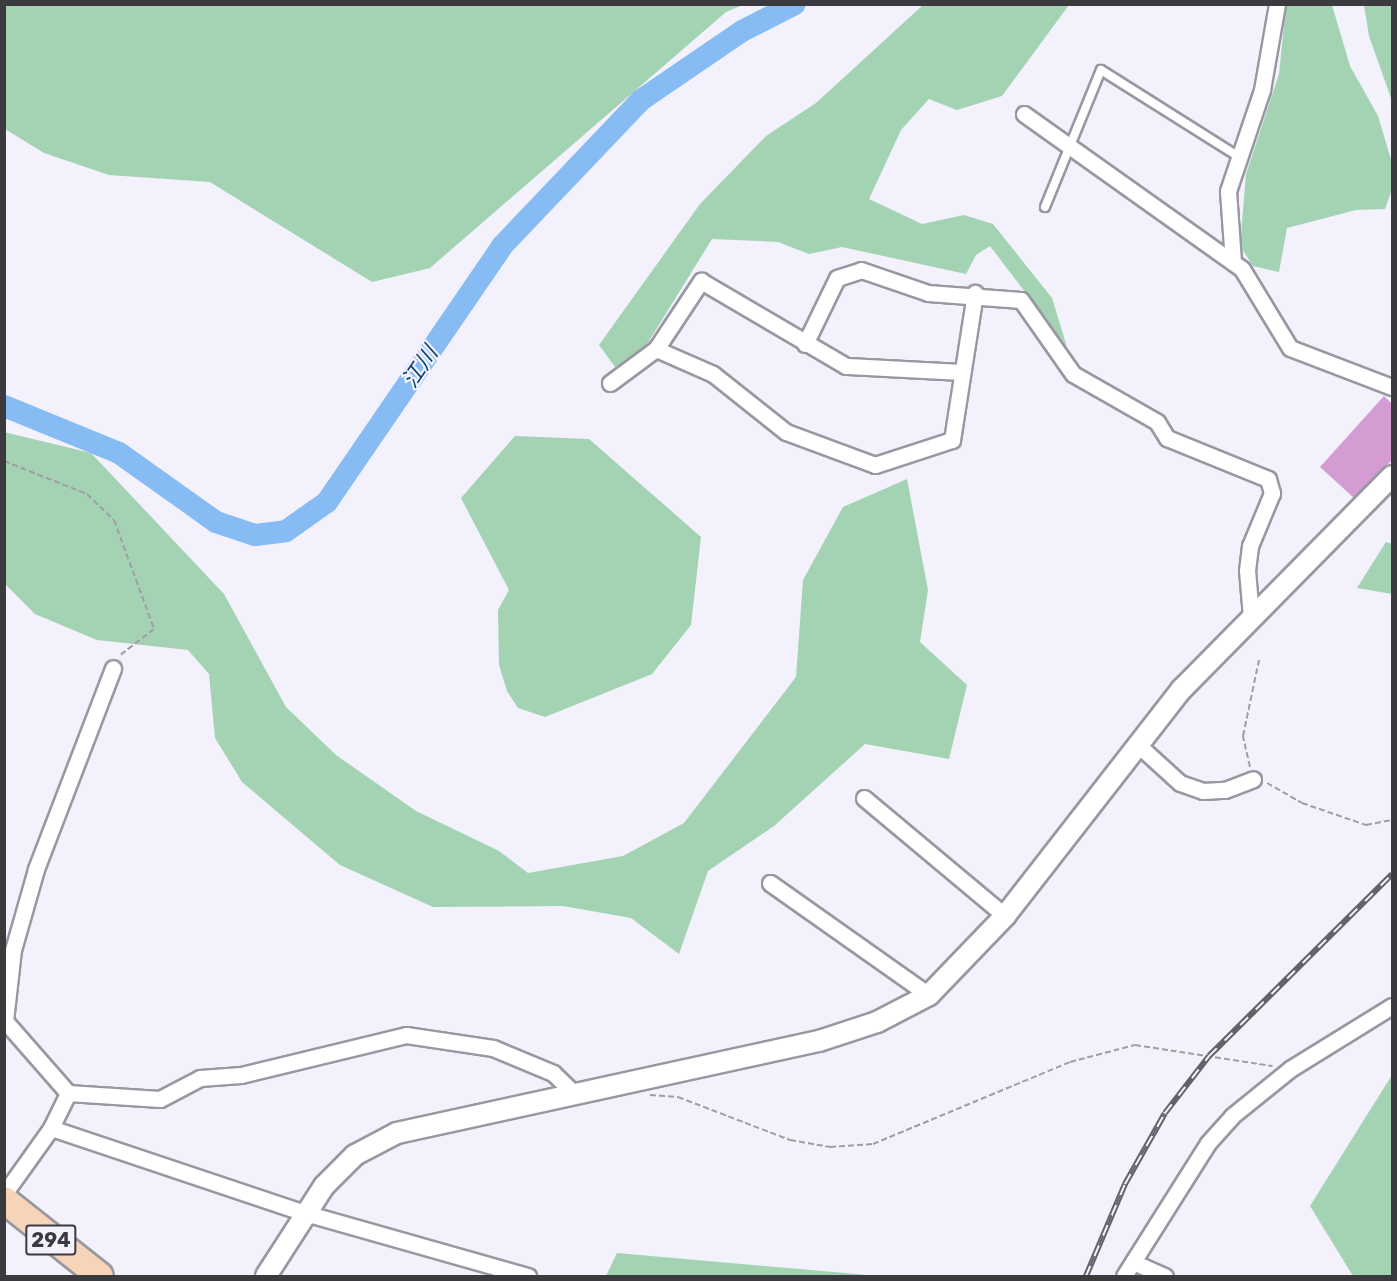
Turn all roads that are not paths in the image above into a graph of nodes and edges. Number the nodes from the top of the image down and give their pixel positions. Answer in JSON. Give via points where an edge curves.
{"nodes":[{"id":1,"x":1276,"y":4,"type":"edge"},
{"id":2,"x":1024,"y":114,"type":"dead end"},
{"id":3,"x":1071,"y":148,"type":"junction"},
{"id":4,"x":1239,"y":157,"type":"junction"},
{"id":5,"x":1045,"y":207,"type":"dead end"},
{"id":6,"x":1233,"y":262,"type":"junction"},
{"id":7,"x":975,"y":293,"type":"junction"},
{"id":8,"x":805,"y":344,"type":"junction"},
{"id":9,"x":656,"y":349,"type":"junction"},
{"id":10,"x":959,"y":372,"type":"junction"},
{"id":11,"x":610,"y":383,"type":"dead end"},
{"id":12,"x":1392,"y":387,"type":"edge"},
{"id":13,"x":1392,"y":476,"type":"edge"},
{"id":14,"x":1251,"y":617,"type":"junction"},
{"id":15,"x":113,"y":668,"type":"road end"},
{"id":16,"x":1136,"y":743,"type":"junction"},
{"id":17,"x":1253,"y":779,"type":"road end"},
{"id":18,"x":864,"y":798,"type":"dead end"},
{"id":19,"x":770,"y":883,"type":"dead end"},
{"id":20,"x":1005,"y":916,"type":"junction"},
{"id":21,"x":929,"y":995,"type":"junction"},
{"id":22,"x":1392,"y":1006,"type":"edge"},
{"id":23,"x":68,"y":1093,"type":"junction"},
{"id":24,"x":575,"y":1094,"type":"junction"},
{"id":25,"x":51,"y":1128,"type":"junction"},
{"id":26,"x":4,"y":1194,"type":"edge"},
{"id":27,"x":4,"y":1200,"type":"edge"},
{"id":28,"x":306,"y":1213,"type":"junction"},
{"id":29,"x":1133,"y":1262,"type":"junction"},
{"id":30,"x":100,"y":1276,"type":"edge"},
{"id":31,"x":266,"y":1276,"type":"edge"},
{"id":32,"x":528,"y":1276,"type":"edge"},
{"id":33,"x":1124,"y":1276,"type":"edge"},
{"id":34,"x":1165,"y":1276,"type":"edge"}],
"edges":[{"from":1,"to":4,"type":"street","via":[[1262,90]]},
{"from":2,"to":3,"type":"street"},
{"from":3,"to":4,"type":"lane","via":[[1101,70]]},
{"from":3,"to":5,"type":"lane"},
{"from":3,"to":6,"type":"street"},
{"from":4,"to":6,"type":"street","via":[[1228,191]]},
{"from":6,"to":12,"type":"street","via":[[1290,348]]},
{"from":7,"to":8,"type":"street","via":[[928,293],[861,270],[837,278]]},
{"from":7,"to":10,"type":"street"},
{"from":7,"to":14,"type":"street","via":[[1021,300],[1073,374],[1157,422],[1167,438],[1268,479],[1272,493],[1250,546],[1247,570]]},
{"from":8,"to":9,"type":"street","via":[[701,281]]},
{"from":8,"to":10,"type":"street","via":[[846,366]]},
{"from":9,"to":10,"type":"street","via":[[713,374],[786,432],[875,465],[952,440]]},
{"from":9,"to":11,"type":"street"},
{"from":13,"to":14,"type":"street"},
{"from":14,"to":16,"type":"street"},
{"from":15,"to":23,"type":"street","via":[[36,869],[13,950],[5,1022]]},
{"from":16,"to":17,"type":"street","via":[[1180,783],[1203,790],[1226,790]]},
{"from":16,"to":20,"type":"street"},
{"from":18,"to":20,"type":"street"},
{"from":19,"to":21,"type":"street"},
{"from":20,"to":21,"type":"street"},
{"from":21,"to":24,"type":"street","via":[[877,1022],[819,1041]]},
{"from":22,"to":29,"type":"street","via":[[1290,1069],[1208,1143]]},
{"from":23,"to":24,"type":"street","via":[[160,1099],[200,1078],[241,1075],[406,1035],[494,1048],[553,1073]]},
{"from":23,"to":25,"type":"street"},
{"from":24,"to":28,"type":"street","via":[[397,1133],[354,1155]]},
{"from":25,"to":26,"type":"street"},
{"from":25,"to":28,"type":"street"},
{"from":27,"to":30,"type":"highway","number":"294"},
{"from":28,"to":31,"type":"street"},
{"from":28,"to":32,"type":"street"},
{"from":29,"to":33,"type":"street"},
{"from":29,"to":34,"type":"street"}]}
